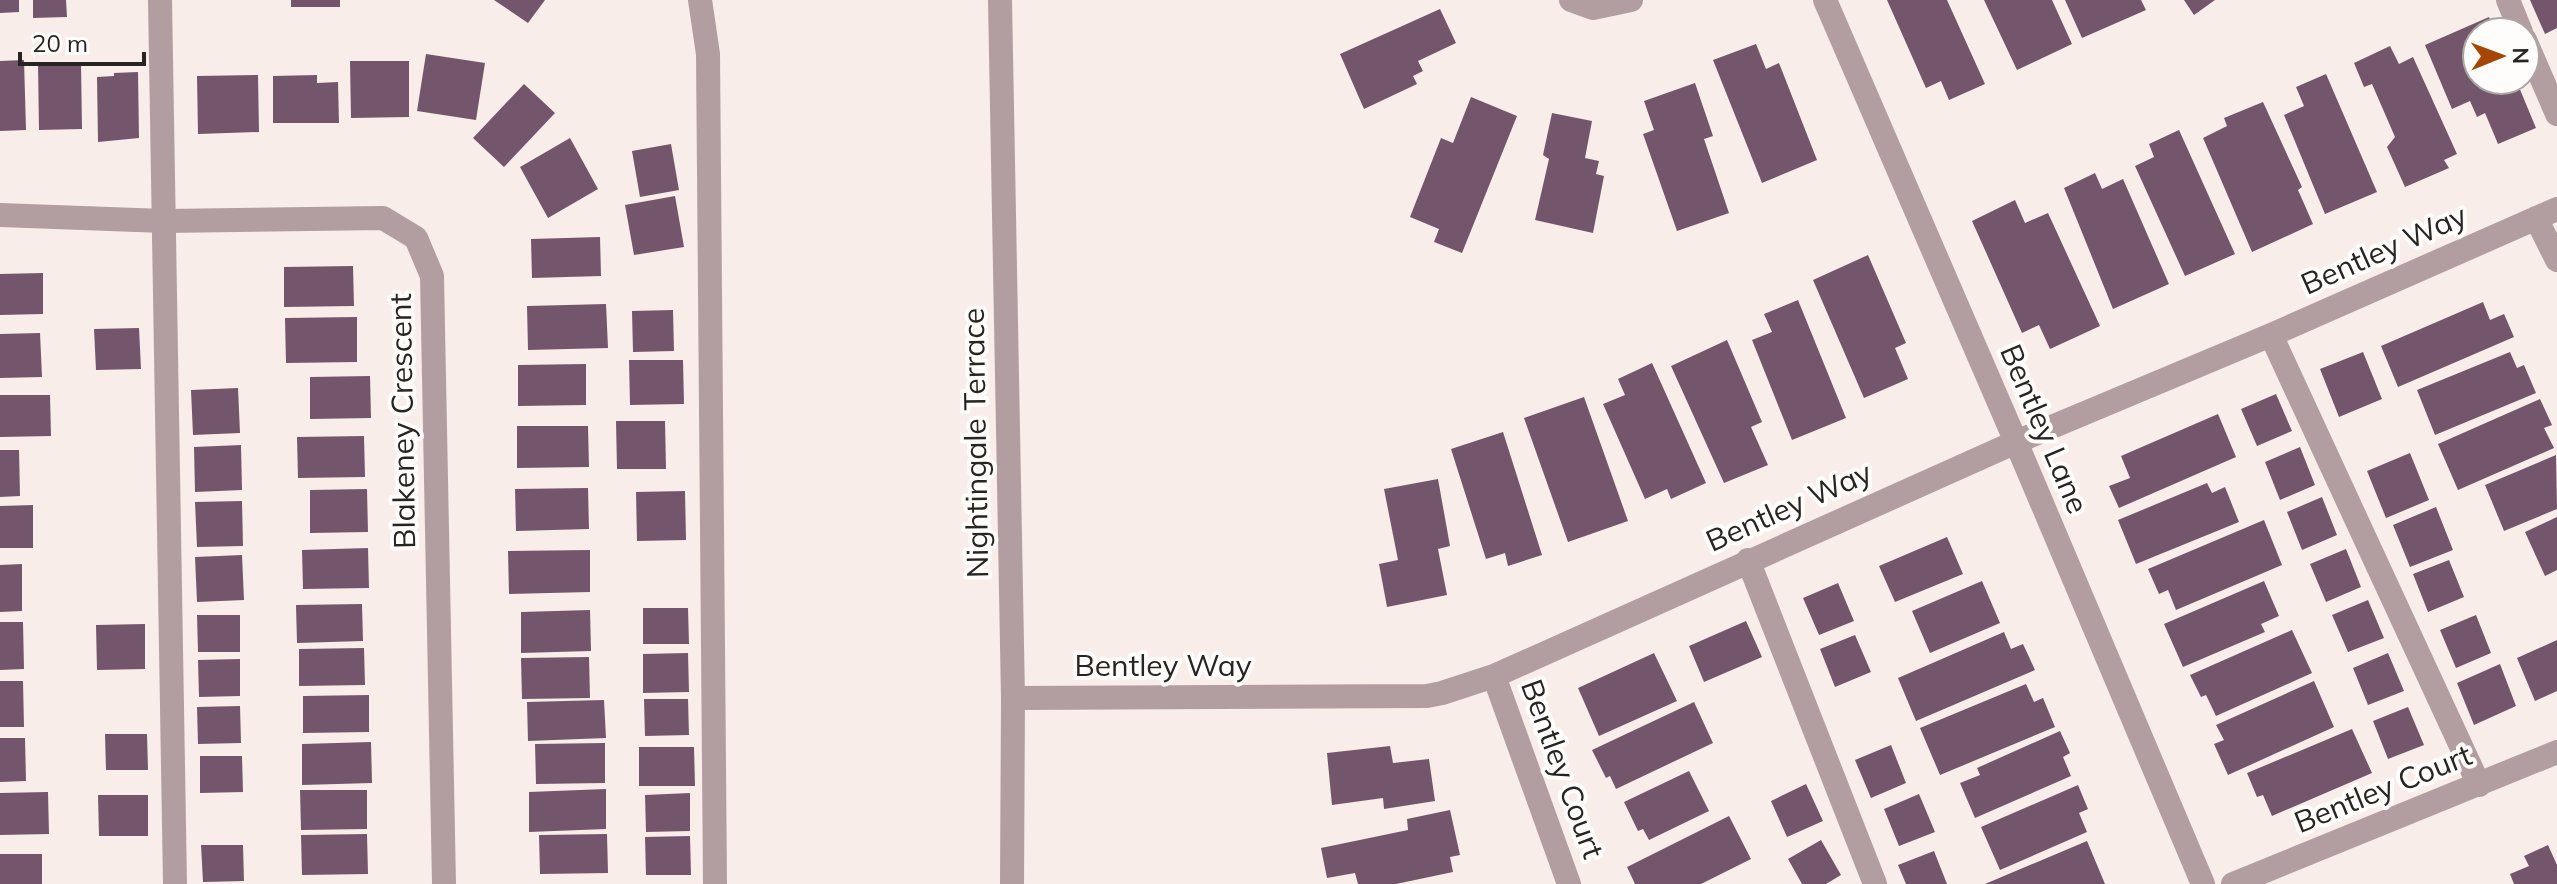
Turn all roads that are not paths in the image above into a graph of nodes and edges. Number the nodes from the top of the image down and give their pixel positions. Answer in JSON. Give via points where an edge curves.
{"nodes":[{"id":1,"x":160,"y":0,"type":"edge"},
{"id":2,"x":700,"y":0,"type":"edge"},
{"id":3,"x":1000,"y":0,"type":"edge"},
{"id":4,"x":1571,"y":0,"type":"edge"},
{"id":5,"x":1631,"y":0,"type":"edge"},
{"id":6,"x":1825,"y":0,"type":"edge"},
{"id":7,"x":2541,"y":77,"type":"edge"},
{"id":8,"x":2557,"y":114,"type":"edge"},
{"id":9,"x":2546,"y":214,"type":"edge"},
{"id":10,"x":0,"y":215,"type":"edge"},
{"id":11,"x":164,"y":221,"type":"junction"},
{"id":12,"x":2557,"y":260,"type":"edge"},
{"id":13,"x":2271,"y":335,"type":"junction"},
{"id":14,"x":2016,"y":442,"type":"junction"},
{"id":15,"x":1748,"y":560,"type":"junction"},
{"id":16,"x":1494,"y":676,"type":"junction"},
{"id":17,"x":1013,"y":698,"type":"junction"},
{"id":18,"x":2557,"y":752,"type":"edge"},
{"id":19,"x":2479,"y":785,"type":"junction"},
{"id":20,"x":175,"y":884,"type":"edge"},
{"id":21,"x":444,"y":884,"type":"edge"},
{"id":22,"x":715,"y":884,"type":"edge"},
{"id":23,"x":1012,"y":884,"type":"edge"},
{"id":24,"x":1569,"y":884,"type":"edge"},
{"id":25,"x":1875,"y":884,"type":"edge"},
{"id":26,"x":2203,"y":884,"type":"edge"},
{"id":27,"x":2233,"y":884,"type":"edge"}],
"edges":[{"from":1,"to":11,"type":"street"},
{"from":2,"to":22,"type":"street","via":[[708,54]]},
{"from":3,"to":17,"type":"street","name":"Nightingale Terrace"},
{"from":4,"to":5,"type":"street","via":[[1593,8]]},
{"from":6,"to":14,"type":"street","name":"Bentley Lane"},
{"from":7,"to":8,"type":"street"},
{"from":9,"to":12,"type":"street"},
{"from":9,"to":13,"type":"street","name":"Bentley Way"},
{"from":10,"to":11,"type":"street","name":"Blakeney Crescent"},
{"from":11,"to":20,"type":"street"},
{"from":11,"to":21,"type":"street","name":"Blakeney Crescent","via":[[383,218],[416,238],[432,276]]},
{"from":13,"to":14,"type":"street","name":"Bentley Way"},
{"from":13,"to":19,"type":"street"},
{"from":14,"to":15,"type":"street","name":"Bentley Way"},
{"from":14,"to":26,"type":"street","name":"Bentley Lane"},
{"from":15,"to":16,"type":"street","name":"Bentley Way"},
{"from":15,"to":25,"type":"street"},
{"from":16,"to":17,"type":"street","name":"Bentley Way","via":[[1427,696]]},
{"from":16,"to":24,"type":"street","name":"Bentley Court"},
{"from":17,"to":23,"type":"street","name":"Nightingale Terrace"},
{"from":18,"to":19,"type":"street","name":"Bentley Court"},
{"from":19,"to":27,"type":"street","name":"Bentley Court"}]}
